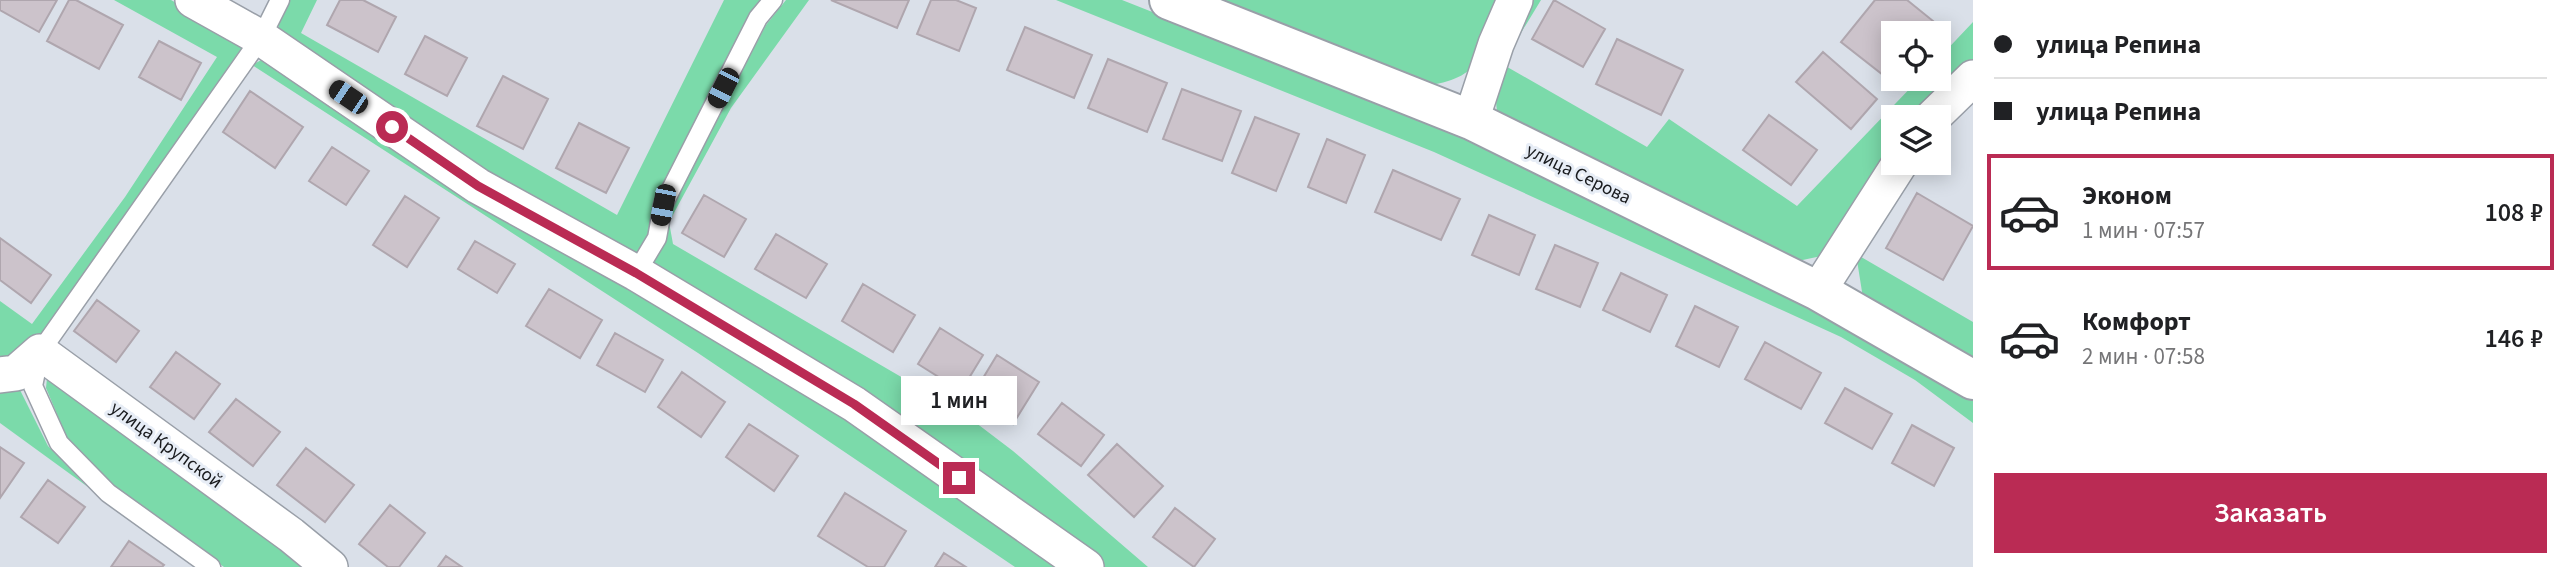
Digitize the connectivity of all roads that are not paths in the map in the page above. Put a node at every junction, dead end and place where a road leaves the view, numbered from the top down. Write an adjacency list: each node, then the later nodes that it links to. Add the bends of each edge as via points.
1 (193, 0): 6 (street)
2 (280, 0): 6 (lane)
3 (773, 0): 11 (lane, via 758,18 663,205 657,238)
4 (1169, 0): 9 (main road, улица Серова)
5 (1515, 0): 9 (street)
6 (261, 38): 11 (street, via 478,186); 13 (lane)
7 (1973, 78): 8 (street)
8 (1945, 105)
9 (1471, 120): 12 (main road, улица Серова)
10 (1892, 175): 12 (street)
11 (636, 273): 18 (street, via 854,404)
12 (1818, 291): 15 (main road, улица Серова)
13 (40, 352): 14 (street, via 16,373); 16 (lane, via 33,386 59,443 108,493); 17 (street, улица Крупской)
14 (0, 375)
15 (1973, 380)
16 (211, 567)
17 (330, 567)
18 (1086, 567)

